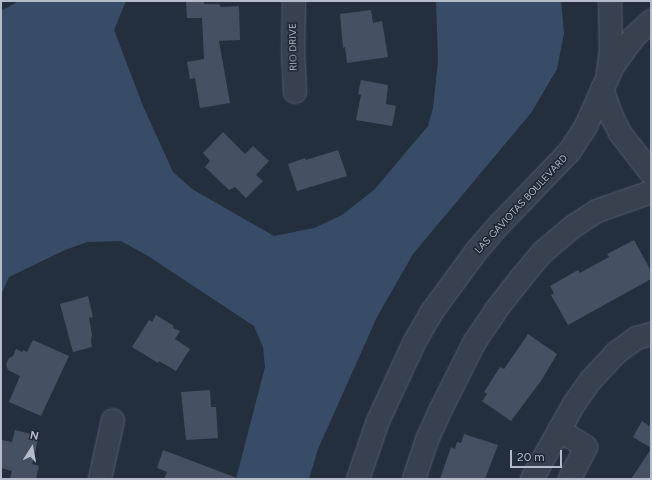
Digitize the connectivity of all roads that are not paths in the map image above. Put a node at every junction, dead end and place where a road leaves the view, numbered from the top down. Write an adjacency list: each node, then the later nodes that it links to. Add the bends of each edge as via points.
1 (294, 1): 5 (street, RIO DRIVE, via 292,51)
2 (610, 1): 4 (street, via 611,51)
3 (651, 22): 4 (street, LAS GAVIOTAS BOULEVARD, via 635,36 613,66)
4 (604, 84): 6 (street, via 612,117 620,132); 12 (street, LAS GAVIOTAS BOULEVARD, via 586,126 570,151 478,248 431,313 414,343 378,421)
5 (295, 92)
6 (651, 173)
7 (651, 192): 13 (street, via 597,211 544,251 525,273 474,343 427,440)
8 (651, 334): 10 (street, via 637,338 616,353 591,380)
9 (113, 420): 11 (street)
10 (559, 430): 14 (street); 15 (street, via 586,446)
11 (100, 479)
12 (358, 479)
13 (414, 479)
14 (532, 479)
15 (570, 479)

